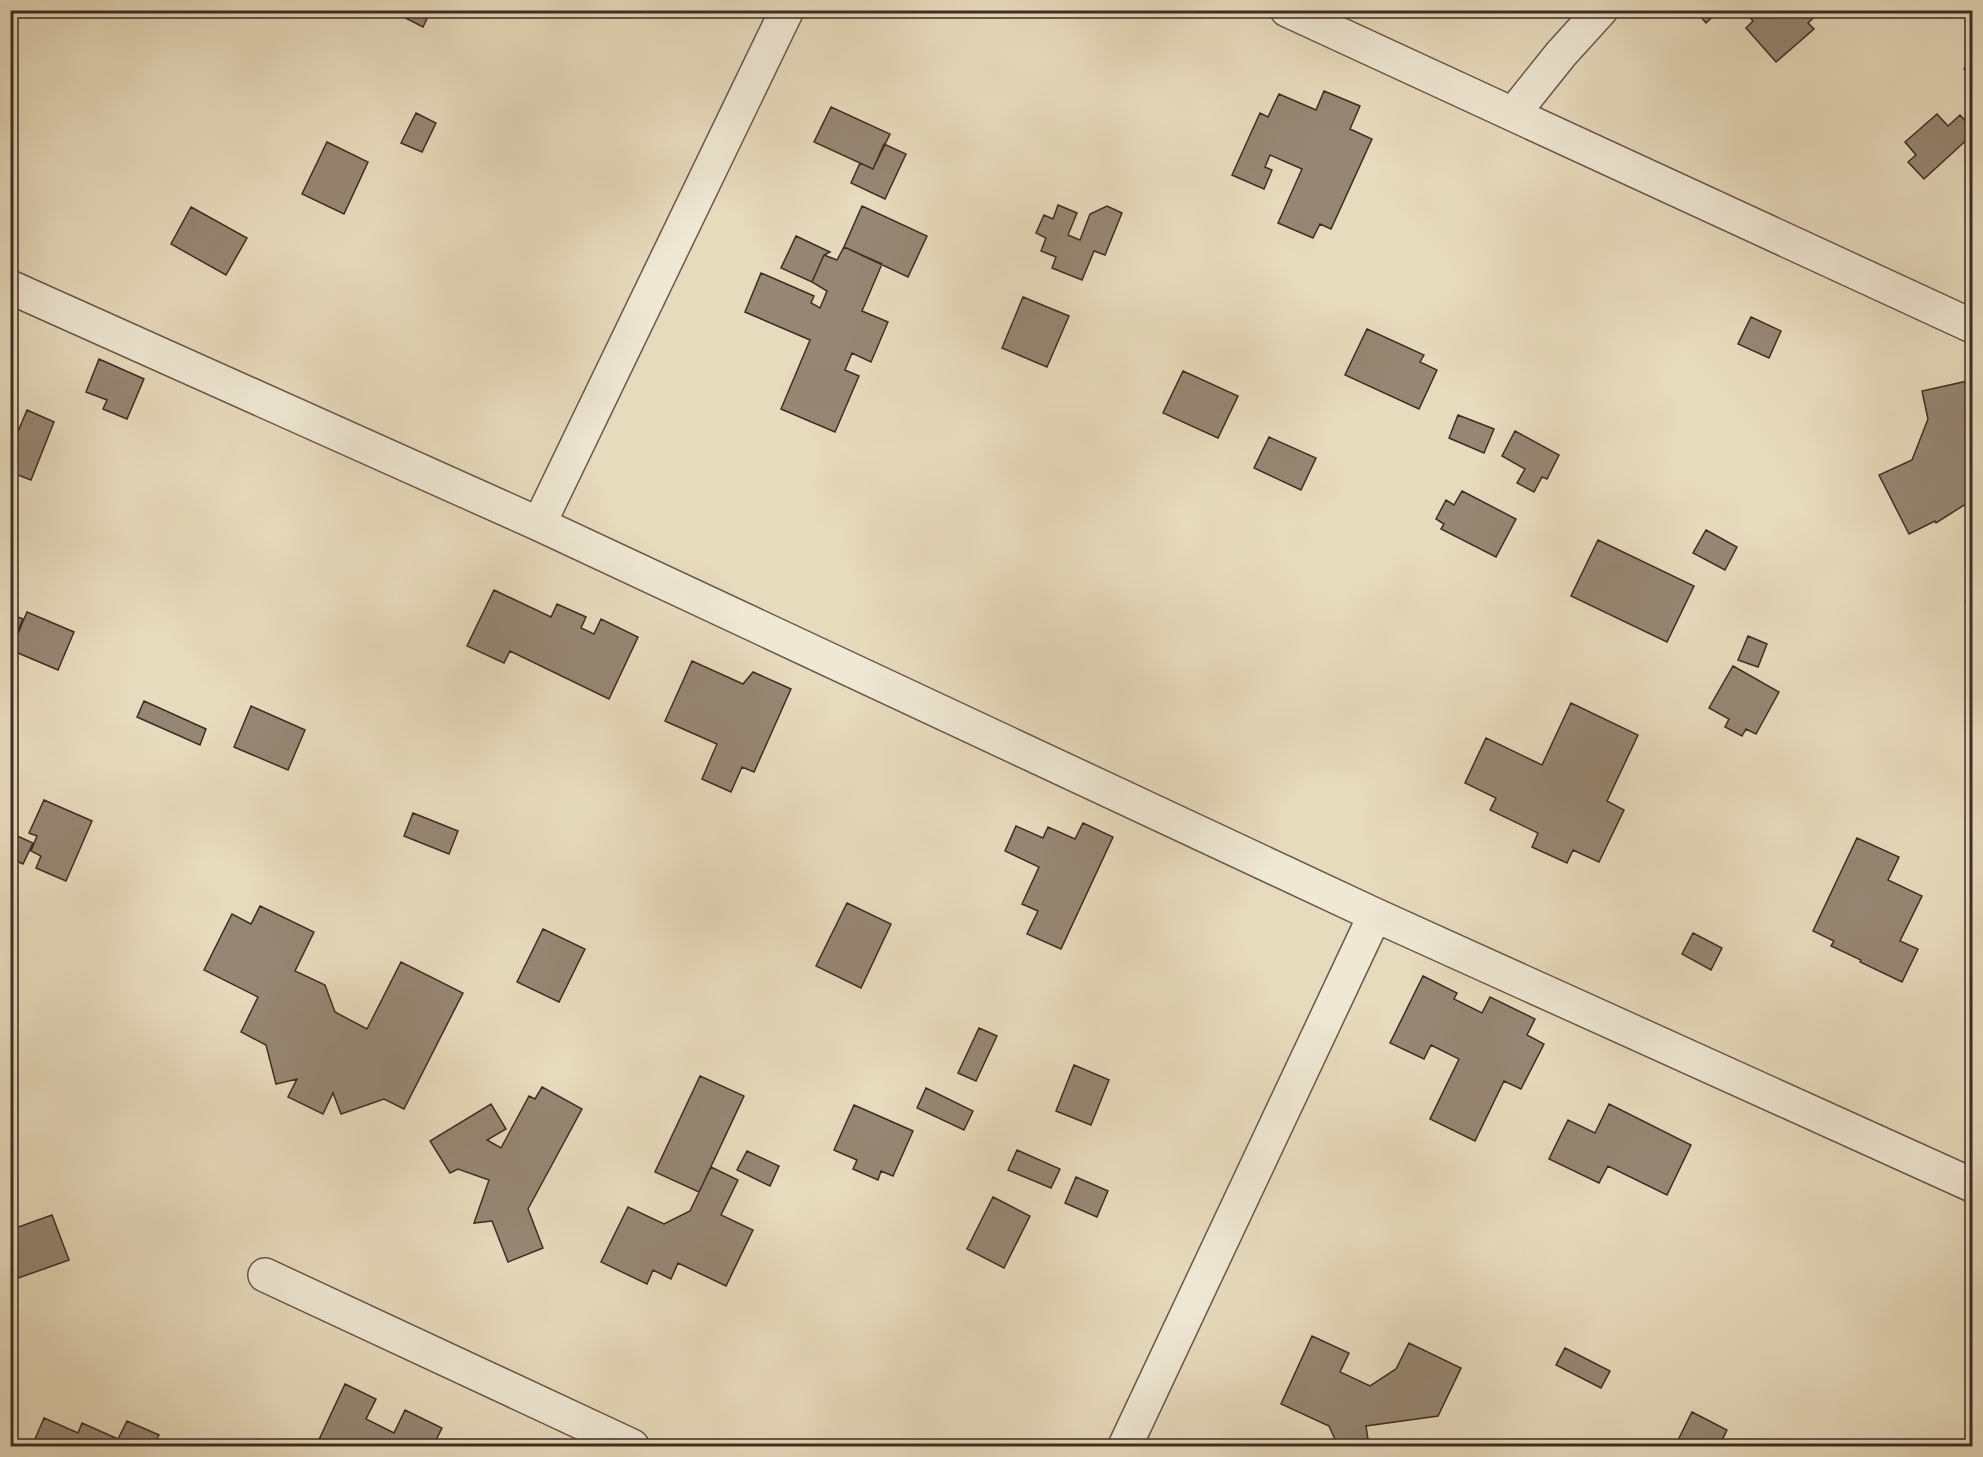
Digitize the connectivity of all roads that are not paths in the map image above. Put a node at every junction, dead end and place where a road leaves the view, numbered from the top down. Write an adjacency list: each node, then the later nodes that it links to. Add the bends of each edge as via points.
1 (787, 10): 7 (street)
2 (1287, 10): 4 (street)
3 (1601, 10): 4 (street)
4 (1513, 114): 6 (street)
5 (10, 287): 7 (street)
6 (1972, 326)
7 (539, 524): 8 (street)
8 (1375, 915): 9 (street); 12 (street)
9 (1972, 1185)
10 (265, 1275): 11 (street)
11 (632, 1446)
12 (1125, 1446)

